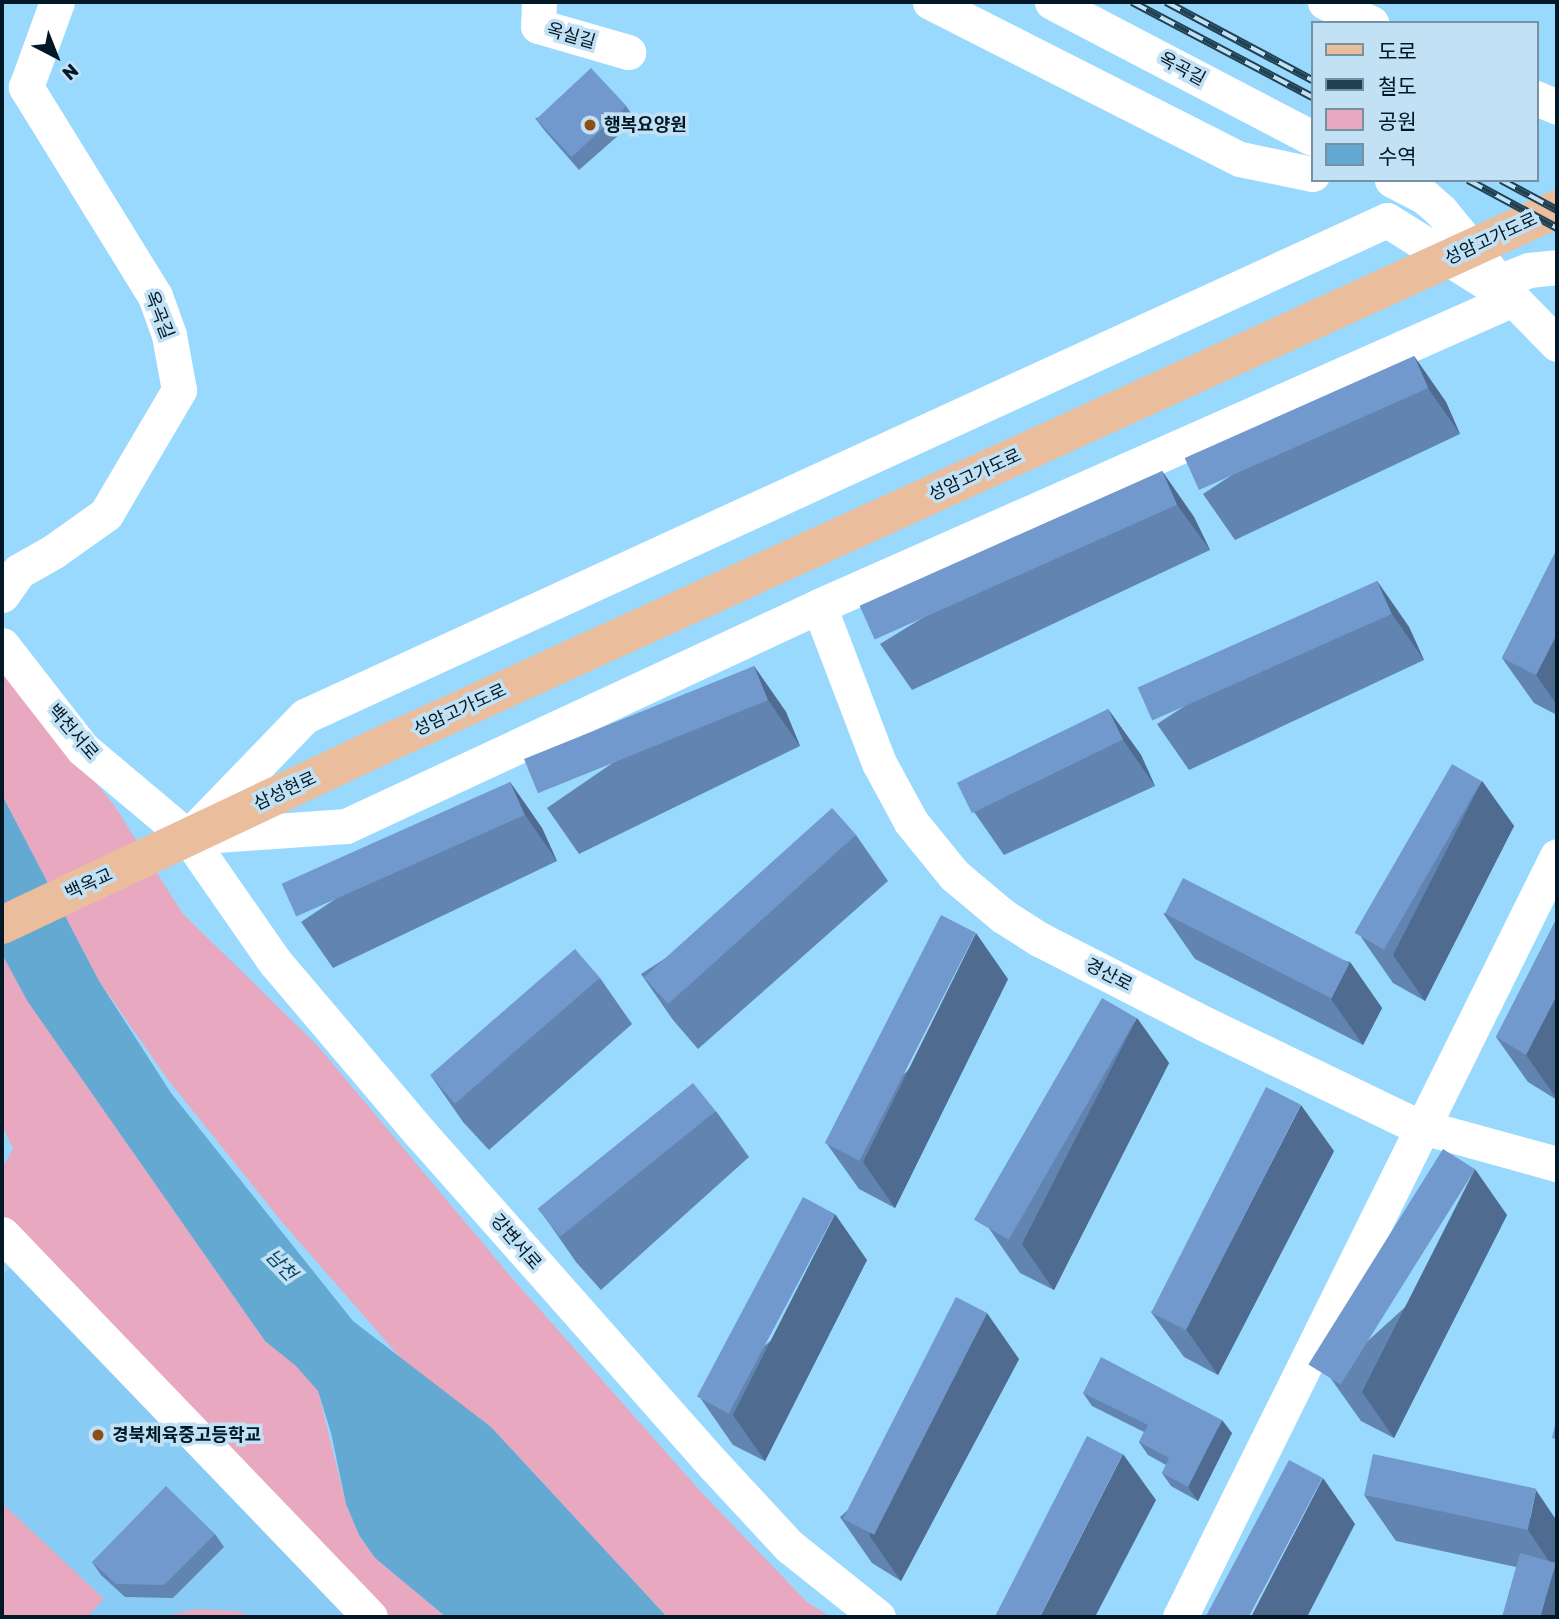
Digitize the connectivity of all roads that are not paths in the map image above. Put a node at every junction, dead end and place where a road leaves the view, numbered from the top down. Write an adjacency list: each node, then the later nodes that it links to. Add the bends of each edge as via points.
1 (57, 2): 11 (street, 옥곡길, via 26,87)
2 (539, 2): 7 (street, 옥실길, via 538,26)
3 (930, 2): 13 (street, via 1240,159)
4 (1052, 2): 12 (street, 옥곡길)
5 (1325, 2): 6 (street)
6 (1367, 21)
7 (628, 52)
8 (2, 98): 11 (street)
9 (1538, 99): 10 (street)
10 (1557, 107)
11 (44, 118): 19 (street, 옥곡길, via 155,296 169,335 179,390 106,514 19,571)
12 (1310, 137)
13 (1310, 174)
14 (1396, 182): 17 (street, via 1441,211)
15 (1557, 209): 22 (main road, 성암고가도로)
16 (1557, 267): 17 (street, via 1536,268)
17 (1506, 290): 18 (street); 20 (street); 23 (street, via 1387,219 305,716)
18 (1557, 344)
19 (2, 595)
20 (819, 606): 23 (street, via 346,826); 26 (street, 경산로, via 879,763 911,822 944,865 977,896 1040,939 1205,1024)
21 (2, 645): 23 (street, 백천서로, via 83,749)
22 (394, 740): 23 (main road, 삼성현로)
23 (182, 839): 25 (main road, 백옥교); 30 (street, 강변서로, via 275,962 588,1325 789,1546)
24 (1557, 856): 26 (street)
25 (2, 925)
26 (1423, 1126): 27 (street, 경산로); 31 (street)
27 (1557, 1164)
28 (2, 1234): 29 (street)
29 (370, 1617)
30 (878, 1617)
31 (1180, 1617)

